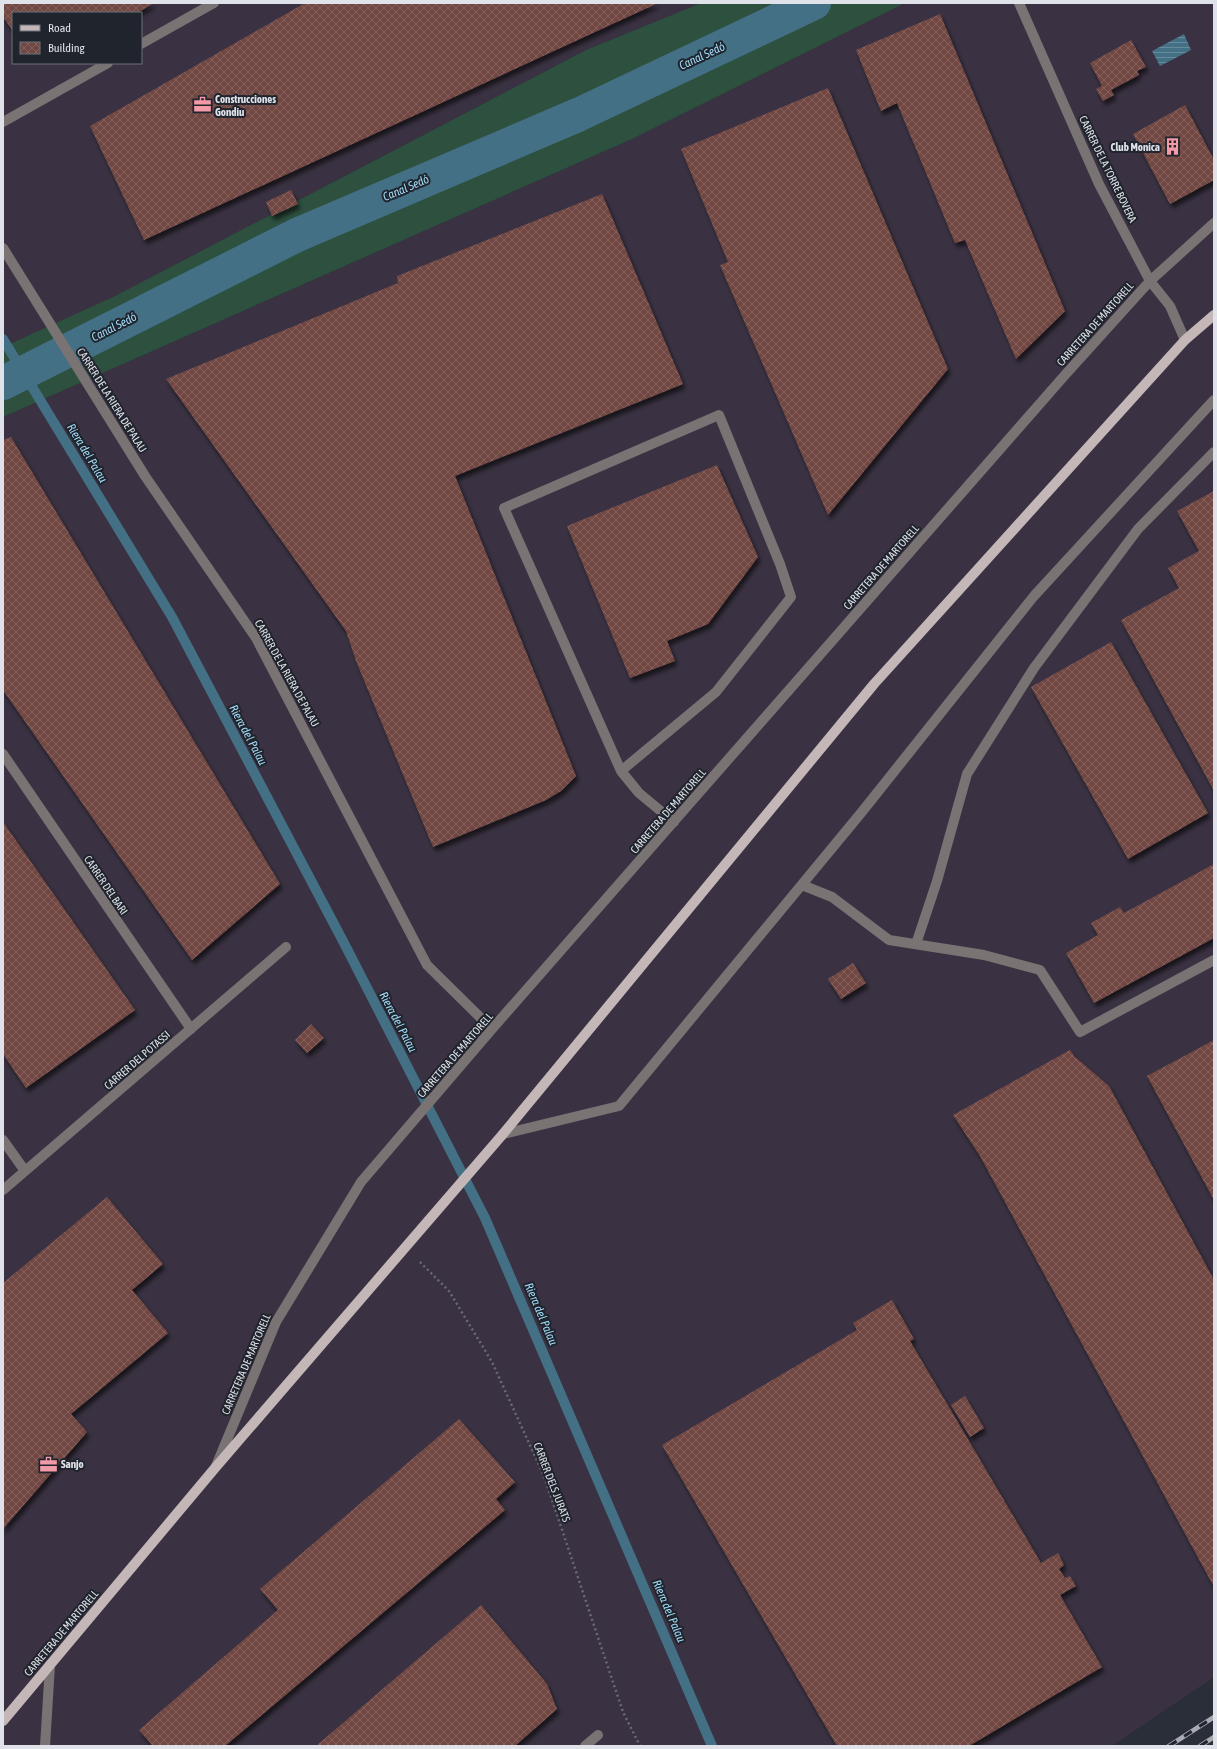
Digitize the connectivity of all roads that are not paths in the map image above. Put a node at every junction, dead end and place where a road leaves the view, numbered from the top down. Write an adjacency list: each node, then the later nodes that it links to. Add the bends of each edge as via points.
1 (214, 3): 3 (street)
2 (1019, 3): 8 (street, CARRER DE LA TORRE BOVERA, via 1099,184)
3 (142, 43)
4 (106, 64): 5 (street)
5 (3, 122)
6 (1214, 223): 8 (street, CARRETERA DE MARTORELL)
7 (3, 248): 21 (street, CARRER DE LA RIERA DE PALAU, via 145,476 256,638 427,965)
8 (1150, 281): 10 (street, CARRER DE LA TORRE BOVERA, via 1170,306); 15 (street, CARRETERA DE MARTORELL)
9 (1214, 315): 10 (main road, CARRETERA DE MARTORELL)
10 (1185, 340): 22 (main road, CARRETERA DE MARTORELL, via 874,684)
11 (1214, 400): 16 (street, via 1034,596)
12 (1214, 452): 17 (street, via 1138,529 1034,668 967,774 937,881)
13 (3, 754): 20 (street, CARRER DEL BARI)
14 (621, 770): 14 (street, via 504,508 719,415 791,597 716,692); 15 (street, via 639,793)
15 (674, 822): 21 (street, CARRETERA DE MARTORELL)
16 (802, 885): 17 (street, via 832,897 889,940); 22 (street, via 619,1106)
17 (916, 944): 19 (street, via 984,955 1040,970 1080,1032)
18 (286, 947): 20 (street, CARRER DEL POTASSI)
19 (1214, 960)
20 (191, 1029): 24 (street, CARRER DEL POTASSI)
21 (492, 1029): 26 (street, CARRETERA DE MARTORELL, via 361,1182 276,1322)
22 (502, 1134): 26 (main road, CARRETERA DE MARTORELL)
23 (3, 1140): 24 (street)
24 (25, 1171): 25 (street, CARRER DEL POTASSI)
25 (3, 1190)
26 (215, 1468): 27 (main road, CARRETERA DE MARTORELL)
27 (50, 1665): 28 (main road, CARRETERA DE MARTORELL); 30 (street)
28 (3, 1721)
29 (598, 1735): 31 (street)
30 (45, 1746)
31 (585, 1746)

